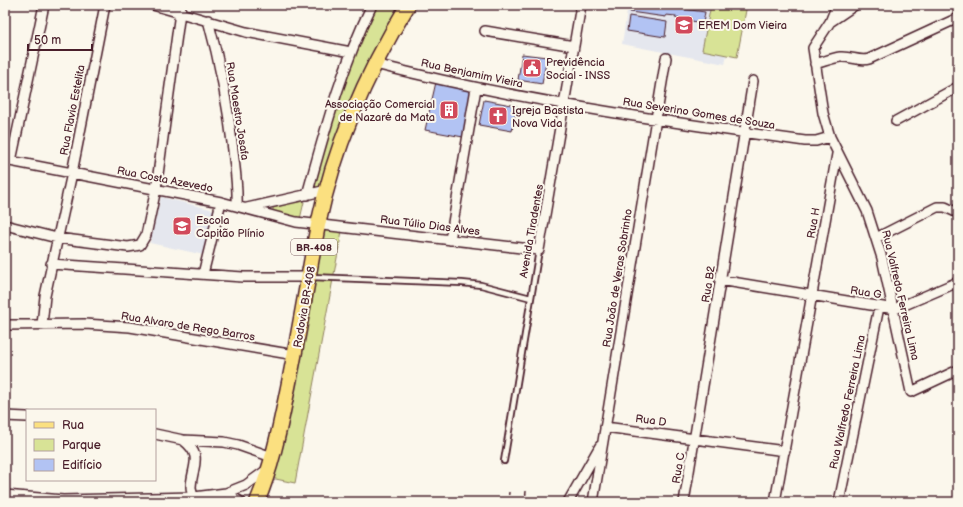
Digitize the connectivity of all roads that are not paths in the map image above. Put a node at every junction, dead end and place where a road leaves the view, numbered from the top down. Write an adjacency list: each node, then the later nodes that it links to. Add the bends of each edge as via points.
1 (44, 5): 28 (street)
2 (105, 5): 29 (street, Rua Flavio Estelita)
3 (153, 5): 9 (street)
4 (372, 5): 15 (street)
5 (408, 5): 17 (main road, Rodovia BR-408 / BR-408)
6 (581, 5): 14 (street, Avenida Tiradentes)
7 (837, 5): 12 (street, Rua Valfredo Ferreira Lima)
8 (855, 5): 12 (street)
9 (180, 8): 11 (street); 30 (street)
10 (958, 18): 18 (street, via 870,59 861,61 852,57 840,57)
11 (208, 20): 15 (street, via 246,32); 34 (street, Rua Maestro Josafa, via 226,96 237,184)
12 (830, 22): 18 (street, Rua Valfredo Ferreira Lima, via 813,48)
13 (485, 31): 14 (street)
14 (574, 46): 22 (street, Avenida Tiradentes)
15 (351, 52): 32 (street, via 335,97)
16 (666, 58): 23 (street, Rua João de Veras Sobrinho)
17 (375, 64): 21 (street, Rua Benjamim Vieira); 31 (main road, Rodovia BR-408 / BR-408, via 354,112)
18 (815, 64): 26 (street, Rua Valfredo Ferreira Lima, via 823,113)
19 (753, 81): 25 (street, Rua B2)
20 (958, 87): 24 (street)
21 (476, 88): 22 (street, Rua Benjamim Vieira); 41 (street)
22 (564, 104): 23 (street, Rua Severino Gomes de Souza); 42 (street, Avenida Tiradentes)
23 (655, 119): 25 (street, Rua Severino Gomes de Souza); 58 (street, Rua João de Veras Sobrinho)
24 (896, 121)
25 (744, 133): 26 (street, Rua Severino Gomes de Souza, via 816,142); 46 (street, Rua B2)
26 (830, 137): 27 (street, Rua Valfredo Ferreira Lima)
27 (838, 154): 40 (street, Rua Valfredo Ferreira Lima, via 867,211); 48 (street, Rua H)
28 (8, 160): 29 (street, Rua Costa Azevedo)
29 (72, 173): 30 (street, Rua Costa Azevedo); 39 (street, Rua Flavio Estelita)
30 (156, 189): 33 (street, Rua Costa Azevedo); 39 (street, via 146,234 140,246 128,247)
31 (327, 190): 32 (street); 37 (main road, Rodovia BR-408 / BR-408)
32 (307, 195): 35 (street)
33 (221, 202): 34 (street, Rua Costa Azevedo); 44 (street)
34 (237, 206): 35 (street, Rua Costa Azevedo)
35 (246, 209): 37 (street, Rua Costa Azevedo, via 296,222)
36 (958, 213): 40 (street, via 945,207 937,208)
37 (319, 224): 41 (street, Rua Túlio Dias Alves); 45 (main road, Rodovia BR-408 / BR-408)
38 (5, 225): 39 (street)
39 (57, 238): 43 (street, Rua Flavio Estelita)
40 (876, 238): 51 (street, Rua Valfredo Ferreira Lima)
41 (450, 240): 42 (street, Rua Túlio Dias Alves)
42 (539, 250): 49 (lane, Avenida Tiradentes)
43 (52, 264): 44 (street); 53 (street, Rua Flavio Estelita)
44 (203, 274): 45 (street)
45 (309, 277): 49 (lane, via 462,283); 54 (main road, Rodovia BR-408 / BR-408)
46 (720, 280): 48 (street, Rua G); 60 (street, Rua B2)
47 (958, 282): 51 (street, Rua G)
48 (812, 296): 50 (street, Rua G); 63 (street)
49 (532, 298): 64 (lane, Avenida Tiradentes)
50 (879, 307): 51 (street, Rua G); 77 (street, Rua Walfredo Ferreira Lima)
51 (895, 309): 55 (street, Rua Valfredo Ferreira Lima, via 911,392)
52 (5, 325): 53 (street, Rua Alvaro de Rego Barros)
53 (42, 325): 54 (street, Rua Alvaro de Rego Barros, via 130,327)
54 (295, 355): 65 (main road, Rodovia BR-408 / BR-408)
55 (958, 370)
56 (5, 416): 57 (street)
57 (26, 417)
58 (605, 427): 60 (street, Rua D); 62 (street, Rua João de Veras Sobrinho)
59 (156, 434): 61 (street)
60 (695, 438): 63 (street, Rua D); 75 (street, Rua C)
61 (183, 440): 65 (street, via 238,445); 68 (street, via 193,449 195,455 191,486)
62 (603, 440): 73 (street); 74 (street, Rua João de Veras Sobrinho)
63 (784, 451): 76 (street)
64 (504, 461)
65 (270, 463): 66 (street, via 246,484); 72 (main road, Rodovia BR-408 / BR-408)
66 (226, 493): 68 (street); 71 (street)
67 (5, 495): 69 (street)
68 (194, 500): 70 (street)
69 (57, 501): 70 (street)
70 (120, 501)
71 (241, 502)
72 (257, 502)
73 (568, 502)
74 (592, 502)
75 (684, 502)
76 (775, 502)
77 (839, 502)

